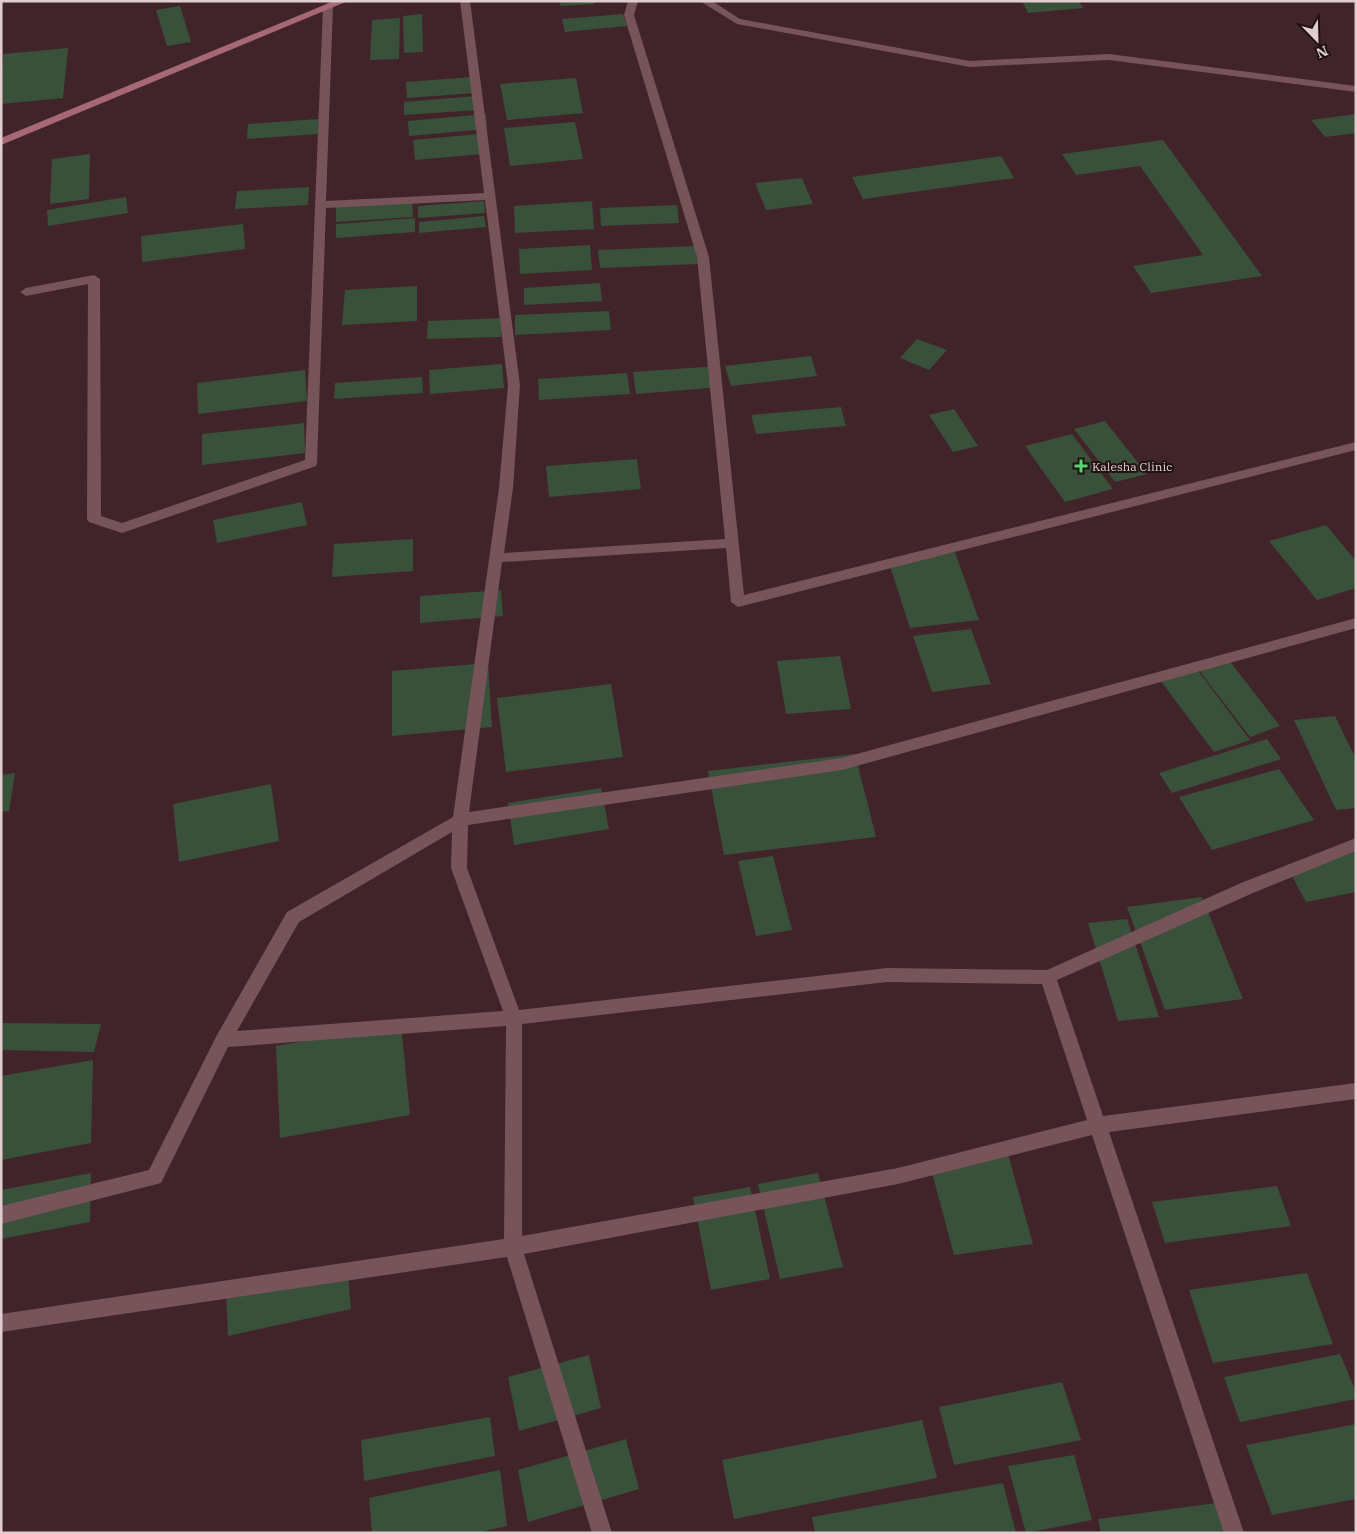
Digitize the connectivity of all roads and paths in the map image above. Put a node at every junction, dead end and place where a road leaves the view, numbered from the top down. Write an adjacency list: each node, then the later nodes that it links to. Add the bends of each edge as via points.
1 (343, 1): 5 (main road)
2 (465, 1): 8 (street)
3 (633, 1): 12 (street, via 629,15 703,258)
4 (705, 1): 6 (street, via 737,21 970,64 1109,57)
5 (328, 6): 7 (main road); 9 (street)
6 (1356, 89)
7 (1, 142)
8 (490, 196): 9 (street); 13 (street, via 514,386 506,488)
9 (320, 205): 10 (street, via 311,463 122,528 94,519 94,279)
10 (26, 292)
11 (1356, 446): 12 (street, via 738,602)
12 (732, 543): 13 (street)
13 (496, 558): 15 (street)
14 (1356, 623): 15 (street, via 842,764)
15 (460, 820): 18 (street, via 460,868); 19 (street, via 293,917)
16 (1356, 844): 17 (street, via 1247,888)
17 (1048, 977): 18 (street, via 887,975); 21 (street)
18 (514, 1018): 19 (street); 23 (street)
19 (223, 1040): 22 (street, via 155,1177)
20 (1356, 1091): 21 (street)
21 (1098, 1125): 23 (street, via 898,1176); 26 (street)
22 (1, 1215)
23 (513, 1247): 24 (street); 25 (street)
24 (1, 1323)
25 (602, 1533)
26 (1234, 1533)

